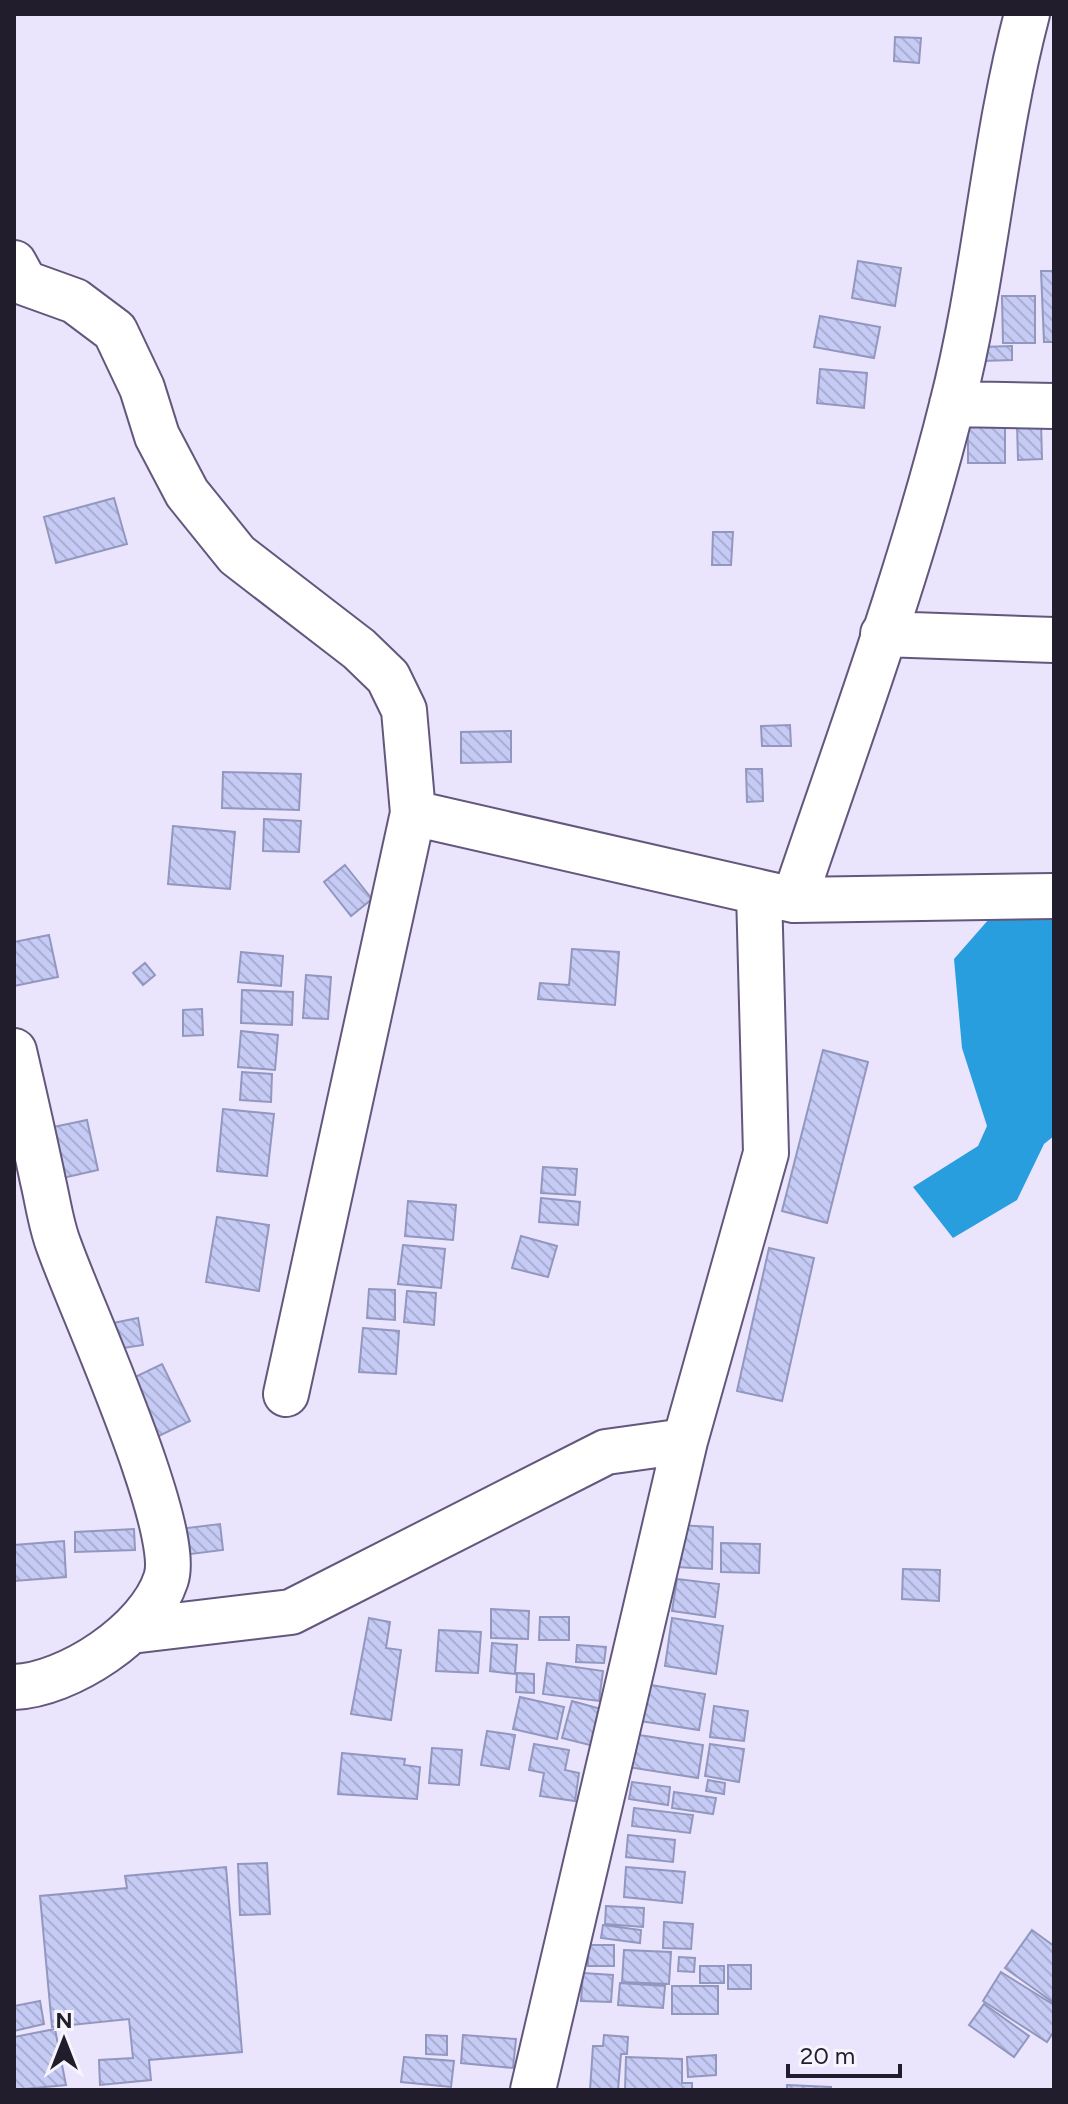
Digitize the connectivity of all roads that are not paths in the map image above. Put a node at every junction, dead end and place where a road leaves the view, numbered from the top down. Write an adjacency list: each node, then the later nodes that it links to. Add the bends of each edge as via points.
1 (1027, 14): 3 (street, via 1010,79)
2 (14, 263): 7 (street, via 25,283 75,301 115,331 157,436 187,493 237,555 388,677 404,710)
3 (952, 404): 4 (street); 5 (street)
4 (1054, 406)
5 (883, 634): 6 (street); 8 (street)
6 (1054, 640)
7 (413, 813): 8 (street); 11 (street)
8 (777, 896): 9 (street); 12 (street, via 766,1153)
9 (1054, 896)
10 (14, 1051): 13 (street, via 58,1244 128,1417 164,1535 167,1578)
11 (286, 1394)
12 (685, 1441): 13 (street, via 606,1452 291,1612); 15 (street)
13 (131, 1631): 14 (street, via 70,1672)
14 (14, 1687)
15 (533, 2090)

